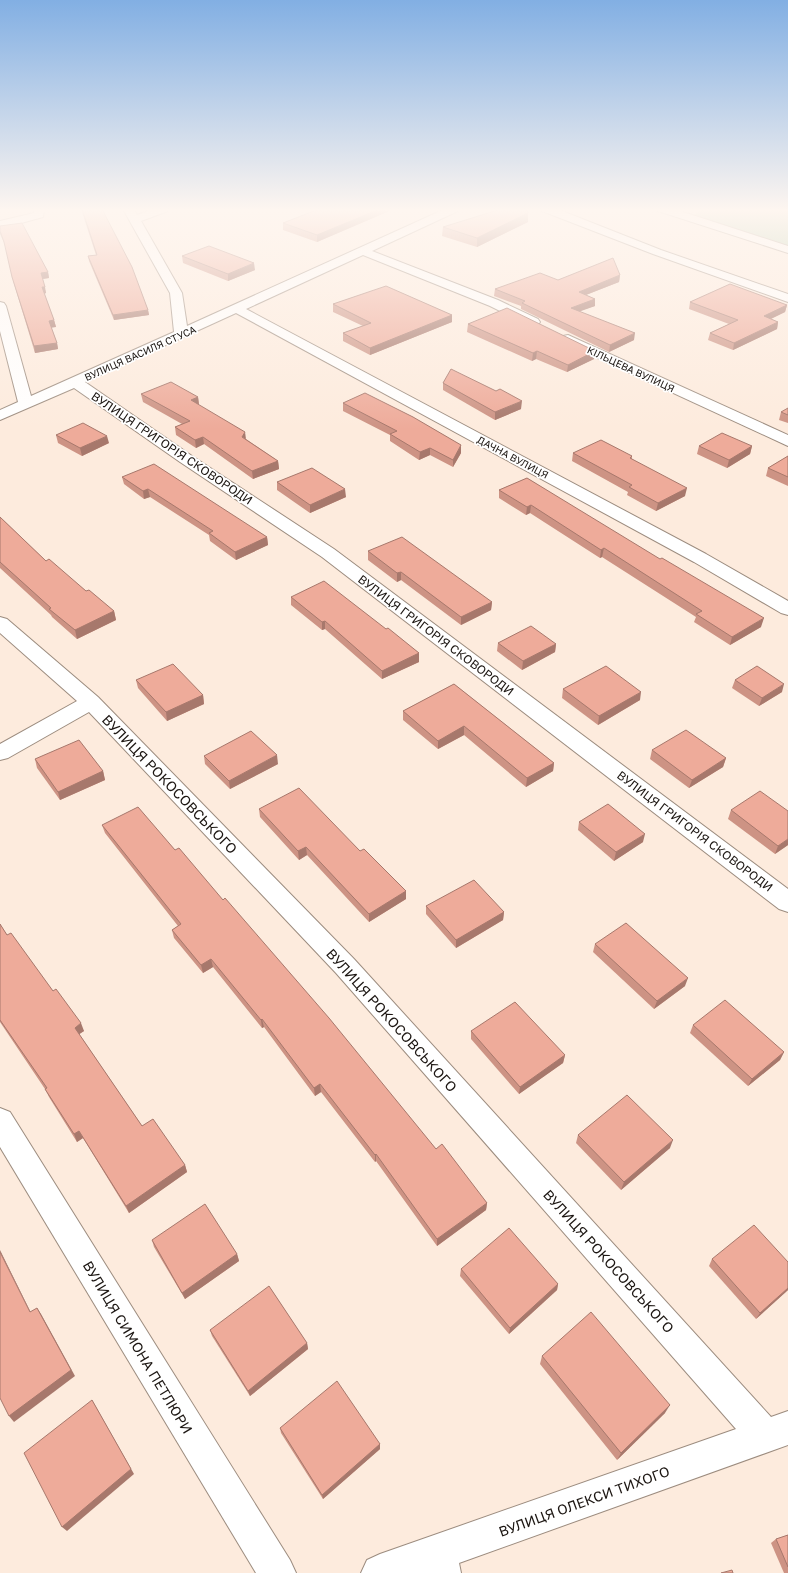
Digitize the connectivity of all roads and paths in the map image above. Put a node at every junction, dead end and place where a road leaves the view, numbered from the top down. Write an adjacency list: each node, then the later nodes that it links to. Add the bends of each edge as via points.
1 (170, 282): 8 (street, via 176,293)
2 (295, 282): 7 (street, ВУЛИЦЯ ВАСИЛЯ СТУСА)
3 (442, 282): 13 (street, КІЛЬЦЕВА ВУЛИЦЯ, via 494,303)
4 (744, 282): 5 (street)
5 (788, 298)
6 (0, 306): 9 (street)
7 (237, 309): 8 (street, ВУЛИЦЯ ВАСИЛЯ СТУСА); 14 (street, ДАЧНА ВУЛИЦЯ, via 700,558)
8 (181, 333): 10 (street, ВУЛИЦЯ ВАСИЛЯ СТУСА)
9 (5, 344): 11 (street)
10 (76, 382): 11 (street, ВУЛИЦЯ ВАСИЛЯ СТУСА); 18 (street, ВУЛИЦЯ ГРИГОРІЯ СКОВОРОДИ, via 328,553)
11 (26, 404): 12 (street, ВУЛИЦЯ ВАСИЛЯ СТУСА)
12 (0, 416)
13 (788, 441)
14 (788, 609)
15 (0, 623): 16 (street, ВУЛИЦЯ РОКОСОВСЬКОГО)
16 (91, 702): 17 (street); 20 (street, ВУЛИЦЯ РОКОСОВСЬКОГО, via 344,966)
17 (0, 753)
18 (788, 902)
19 (0, 1121): 22 (street, ВУЛИЦЯ СИМОНА ПЕТЛЮРИ)
20 (777, 1432): 21 (street, ВУЛИЦЯ ОЛЕКСИ ТИХОГО)
21 (440, 1563): 23 (street, ВУЛИЦЯ ОЛЕКСИ ТИХОГО)
22 (277, 1573)
23 (380, 1573)

